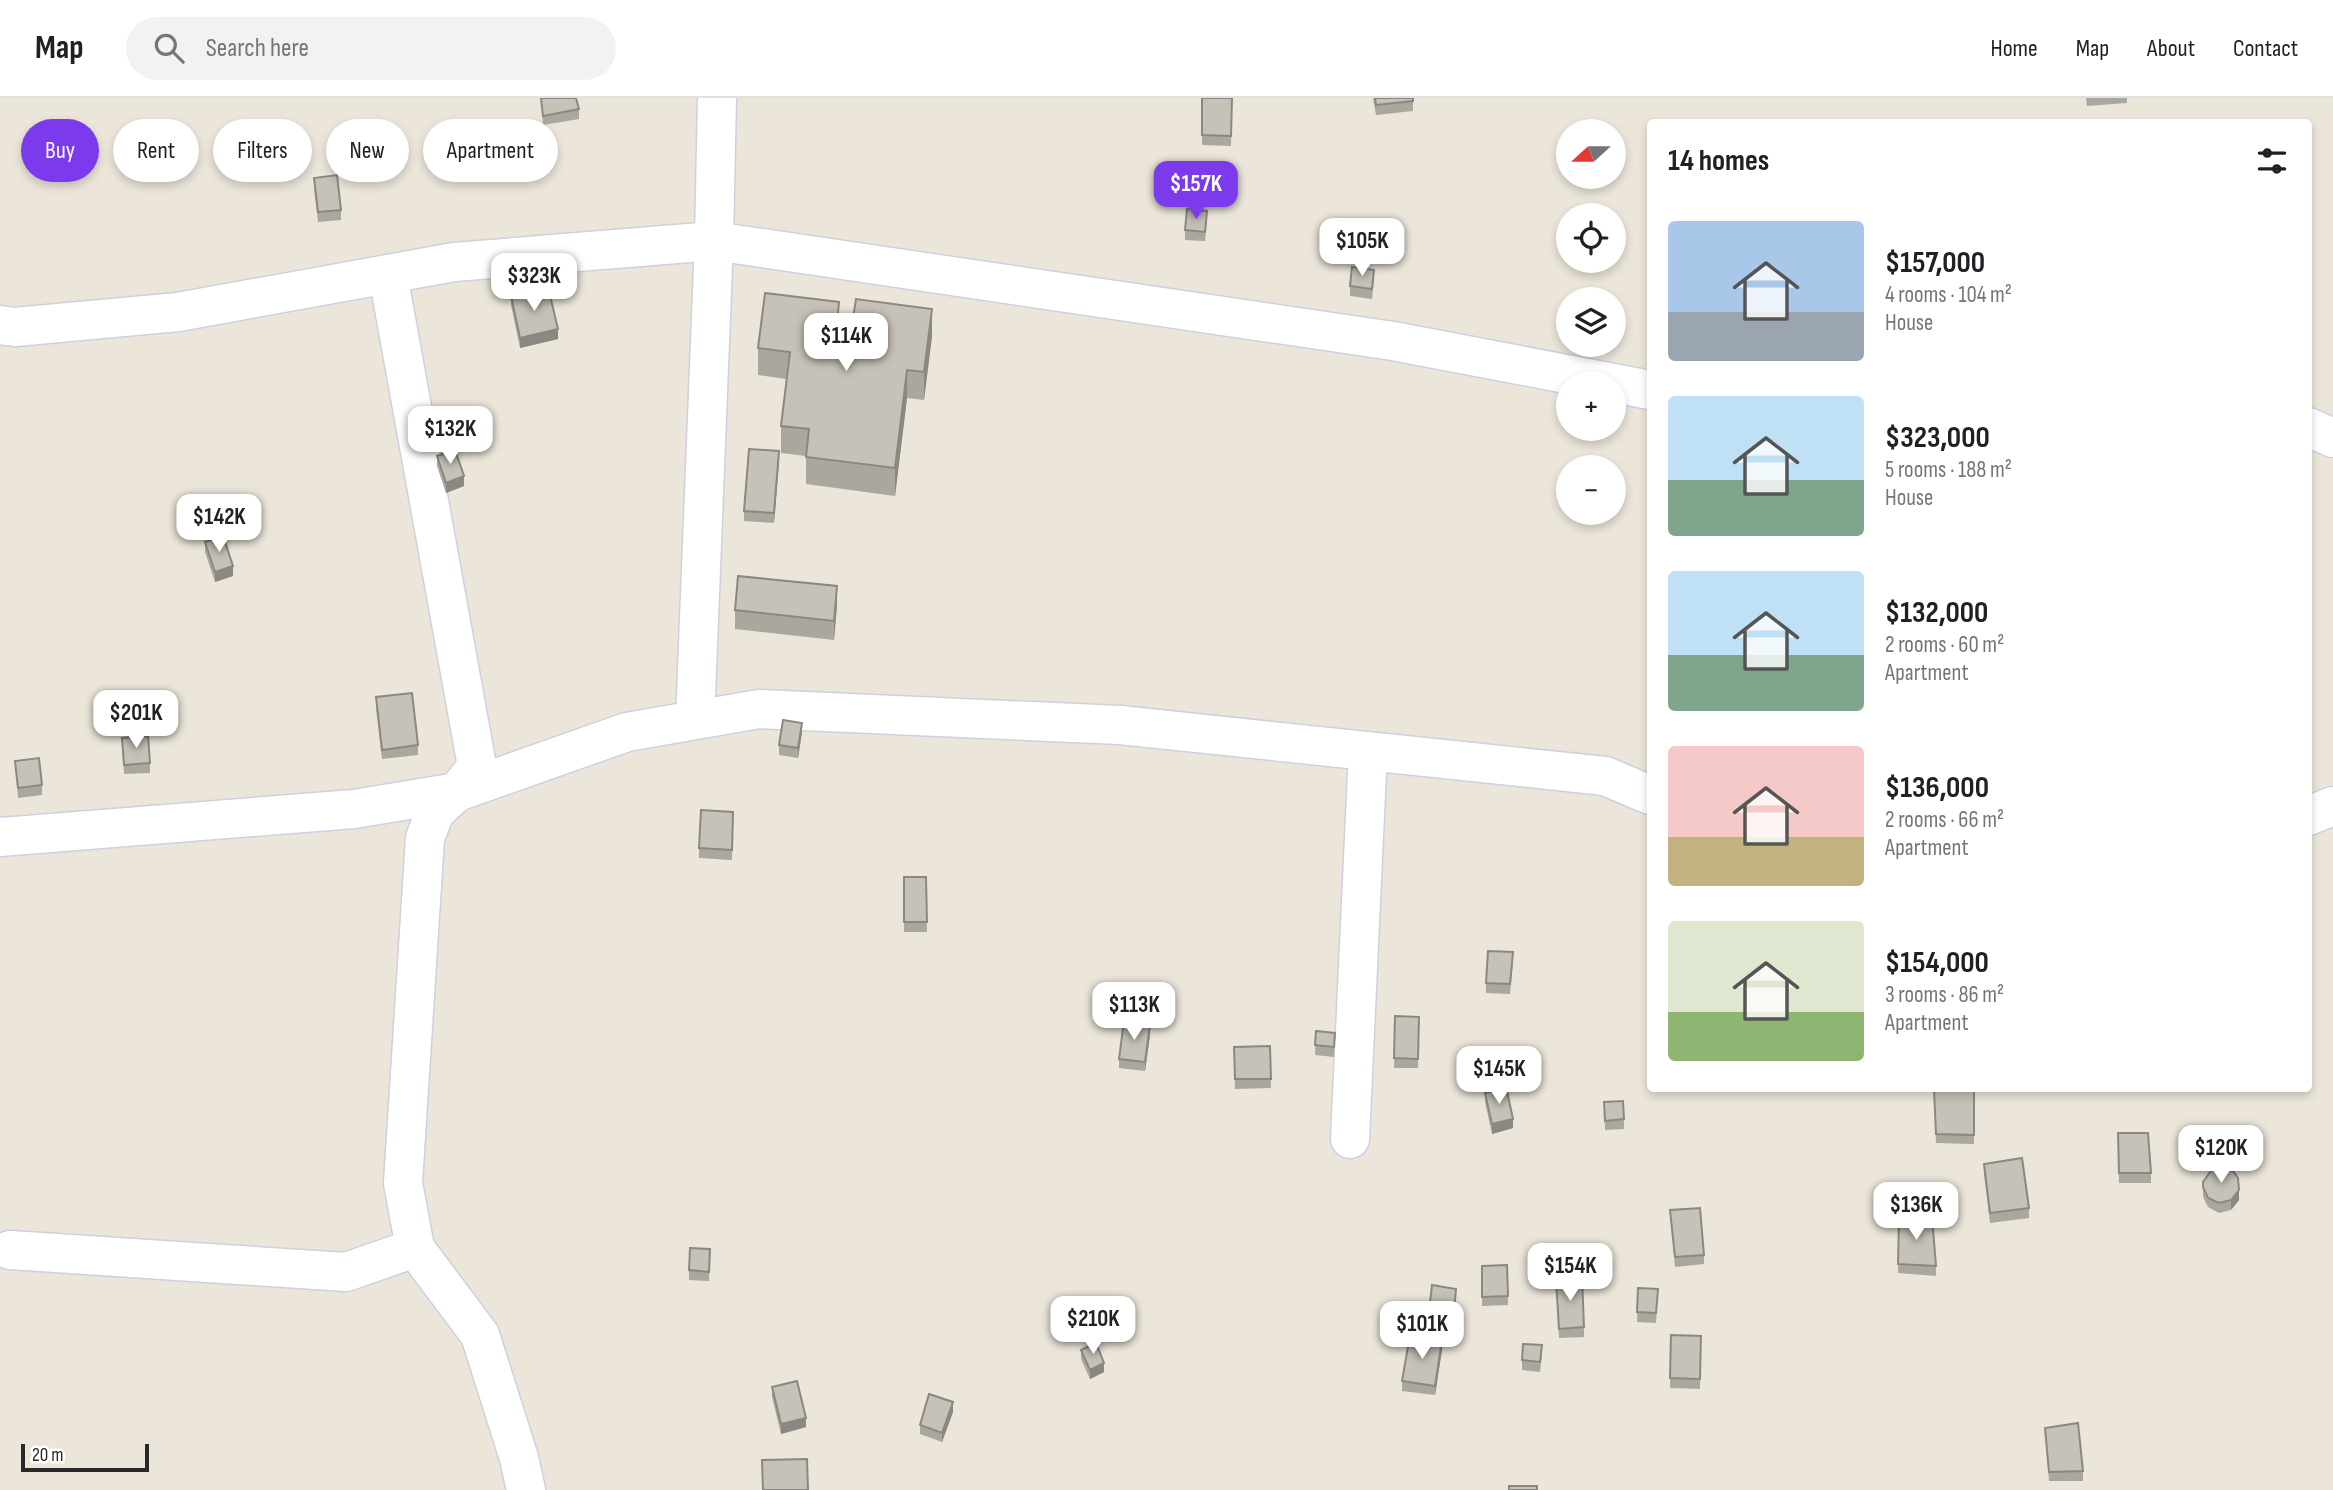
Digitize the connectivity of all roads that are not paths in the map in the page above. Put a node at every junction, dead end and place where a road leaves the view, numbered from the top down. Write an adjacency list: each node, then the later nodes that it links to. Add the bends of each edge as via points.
1 (717, 98): 2 (street)
2 (714, 241): 3 (street, via 454,262); 5 (street, via 1393,341); 8 (street)
3 (387, 275): 4 (street, via 178,312); 10 (street, via 477,766)
4 (0, 325)
5 (1647, 389)
6 (2312, 429): 7 (street)
7 (2333, 438)
8 (695, 720): 9 (street, via 759,709 1120,725); 10 (street, via 627,732)
9 (1368, 751): 11 (street, via 1605,776); 15 (street)
10 (457, 792): 14 (street, via 354,809); 16 (street, via 435,813 425,838 403,1183)
11 (1647, 794)
12 (2333, 806): 13 (street)
13 (2312, 814)
14 (0, 837)
15 (1350, 1139)
16 (415, 1248): 17 (street, via 346,1272); 18 (street, via 480,1335)
17 (10, 1250)
18 (526, 1490)

